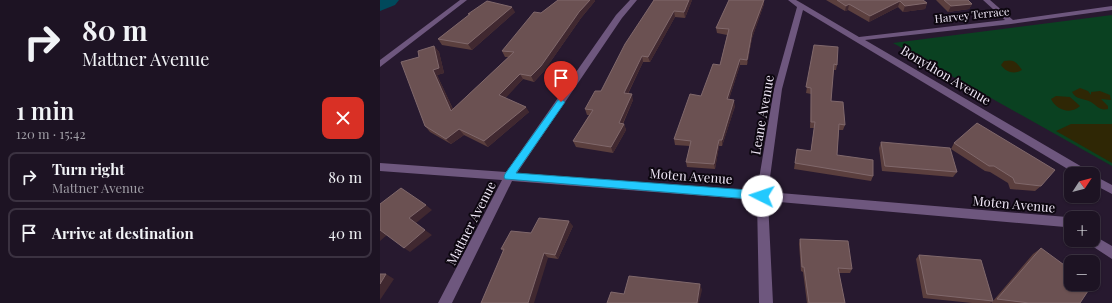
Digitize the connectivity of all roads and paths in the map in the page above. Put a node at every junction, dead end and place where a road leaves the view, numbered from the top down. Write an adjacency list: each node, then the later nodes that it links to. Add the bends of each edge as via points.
1 (464, 0): 9 (street)
2 (634, 0): 12 (street, Mattner Avenue, via 619,17)
3 (791, 0): 5 (street, Bonython Avenue)
4 (986, 0): 7 (street)
5 (800, 5): 8 (street, Bonython Avenue); 15 (street, Leane Avenue, via 778,89)
6 (1112, 8): 7 (street, Harvey Terrace)
7 (1011, 22): 8 (street, Harvey Terrace)
8 (858, 39): 11 (street, Bonython Avenue)
9 (380, 64)
10 (380, 167): 12 (street, Moten Avenue)
11 (1073, 167)
12 (509, 177): 15 (street, Moten Avenue); 19 (street, Mattner Avenue)
13 (1100, 183): 14 (street)
14 (1112, 190)
15 (762, 196): 16 (street, Moten Avenue); 20 (street, Leane Avenue)
16 (1064, 222)
17 (1100, 245): 18 (street)
18 (1112, 253)
19 (445, 303)
20 (766, 303)

